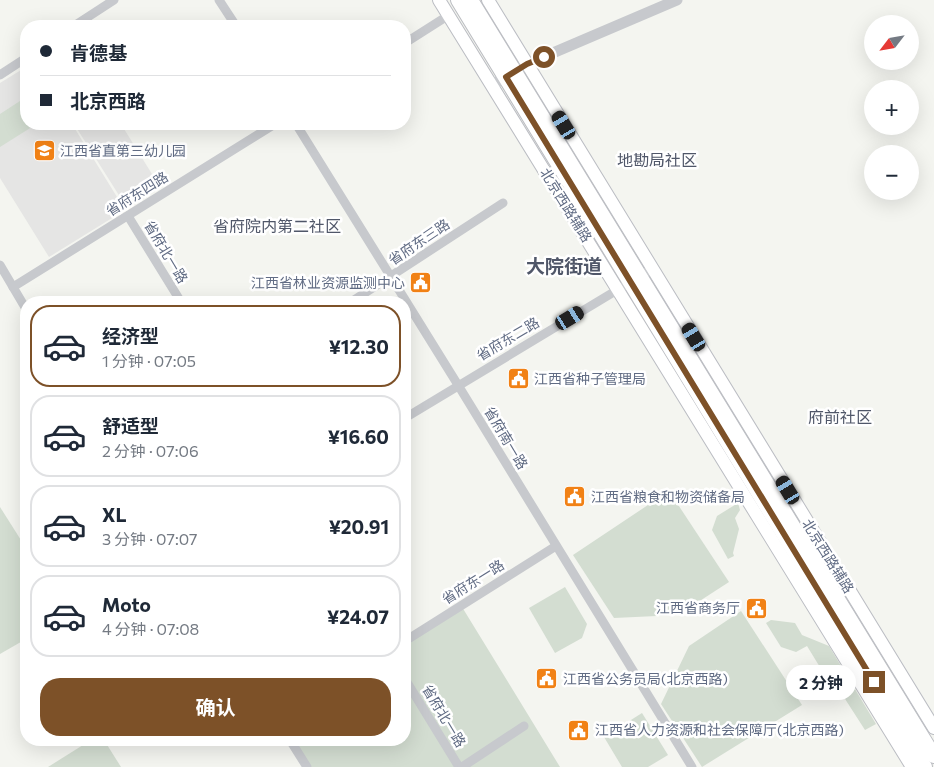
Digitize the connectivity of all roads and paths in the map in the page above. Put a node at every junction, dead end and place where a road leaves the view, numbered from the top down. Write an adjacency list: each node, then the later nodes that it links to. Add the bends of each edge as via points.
1 (114, 0): 9 (street)
2 (219, 0): 10 (street)
3 (439, 0): 8 (main road, 北京西路辅路)
4 (458, 0): 13 (main road)
5 (471, 0): 13 (main road)
6 (488, 0): 13 (main road, 北京西路辅路)
7 (677, 0): 13 (street)
8 (449, 15): 11 (street); 15 (main road, 北京西路辅路)
9 (83, 20)
10 (232, 20)
11 (411, 39)
12 (20, 62): 14 (street)
13 (516, 71): 15 (street); 21 (main road, 北京西路辅路); 23 (main road)
14 (0, 75)
15 (492, 85): 23 (main road, 北京西路辅路)
16 (265, 130): 19 (street, 省府东四路)
17 (300, 130): 22 (street, 省府南一路)
18 (503, 203): 22 (street, 省府东三路)
19 (128, 216): 24 (street, 省府东四路); 25 (street, 省府北一路)
20 (0, 266): 24 (street)
21 (652, 269): 23 (street, 省府东二路); 36 (main road, 北京西路辅路)
22 (391, 278): 26 (street, 省府东三路); 27 (street, 省府南一路)
23 (629, 282): 30 (street, 省府东二路); 38 (main road); 42 (main road, 北京西路辅路); 43 (main road)
24 (13, 287): 28 (street)
25 (177, 296)
26 (360, 296)
27 (402, 296)
28 (20, 299)
29 (411, 310): 30 (street, 省府南一路)
30 (458, 385): 31 (street, 省府东二路); 32 (street, 省府南一路)
31 (411, 414)
32 (556, 546): 33 (street, 省府东一路); 41 (street, 省府南一路)
33 (411, 637)
34 (411, 689): 40 (street, 省府北一路)
35 (524, 726): 40 (street)
36 (934, 728)
37 (294, 746): 39 (street)
38 (934, 756)
39 (307, 767)
40 (460, 767)
41 (692, 767)
42 (912, 767)
43 (925, 767)

